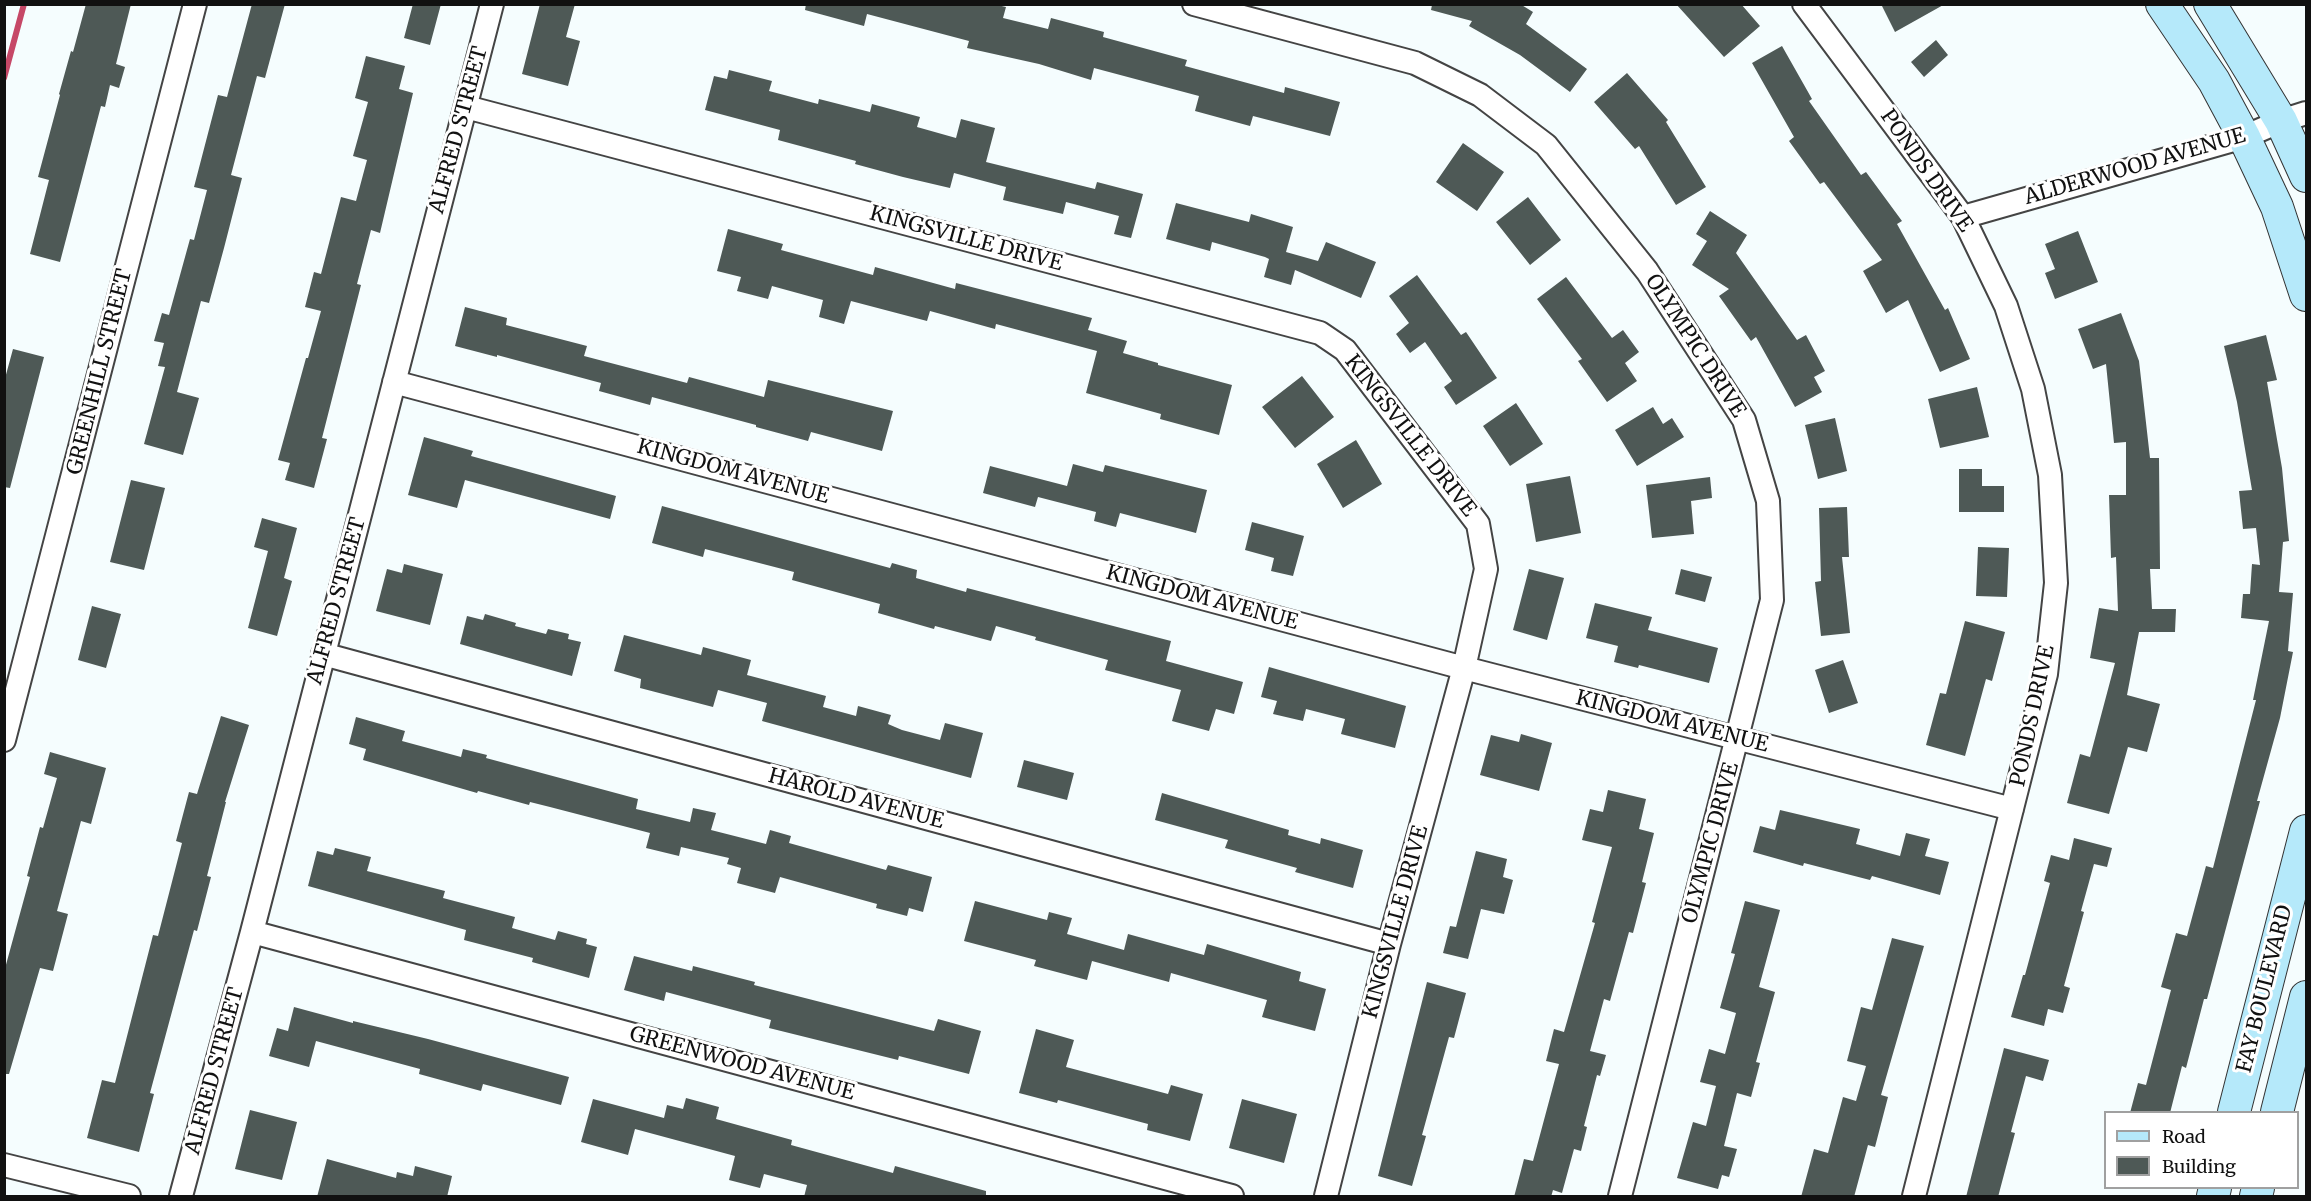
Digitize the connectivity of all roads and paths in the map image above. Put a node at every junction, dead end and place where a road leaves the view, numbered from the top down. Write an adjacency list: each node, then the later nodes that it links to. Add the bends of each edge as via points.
1 (195, 4): 17 (street, GREENHILL STREET)
2 (492, 4): 7 (street, ALFRED STREET)
3 (1194, 4): 16 (street, OLYMPIC DRIVE, via 1415,63 1480,94 1546,145 1647,270 1744,420 1768,501 1772,600)
4 (1804, 4): 11 (street, PONDS DRIVE)
5 (2162, 4): 9 (main road, via 2214,81)
6 (2210, 4): 8 (main road)
7 (466, 107): 13 (street, ALFRED STREET); 15 (street, KINGSVILLE DRIVE, via 1320,333 1345,350 1478,524 1486,569)
8 (2294, 117): 9 (street, ALDERWOOD AVENUE); 10 (main road)
9 (2244, 136): 11 (street, ALDERWOOD AVENUE); 12 (main road, via 2277,207)
10 (2307, 176)
11 (1963, 217): 18 (street, PONDS DRIVE, via 2006,306 2033,389 2050,475 2056,583 2046,674)
12 (2307, 294)
13 (394, 382): 14 (street, ALFRED STREET); 15 (street, KINGDOM AVENUE)
14 (323, 654): 21 (street, ALFRED STREET); 22 (street, HAROLD AVENUE)
15 (1464, 668): 16 (street, KINGDOM AVENUE); 22 (street, KINGSVILLE DRIVE)
16 (1738, 738): 18 (street, KINGDOM AVENUE); 31 (street, OLYMPIC DRIVE)
17 (4, 740)
18 (2012, 809): 32 (street, PONDS DRIVE)
19 (2307, 831): 20 (main road, FAY BOULEVARD)
20 (2300, 879): 24 (main road, FAY BOULEVARD)
21 (252, 932): 28 (street, ALFRED STREET); 29 (street, GREENWOOD AVENUE)
22 (1389, 944): 30 (street, KINGSVILLE DRIVE)
23 (2307, 997): 25 (main road, FAY BOULEVARD)
24 (2235, 1111)
25 (2278, 1111)
26 (4, 1165): 27 (street)
27 (129, 1197)
28 (181, 1197)
29 (1232, 1197)
30 (1326, 1197)
31 (1620, 1197)
32 (1914, 1197)

